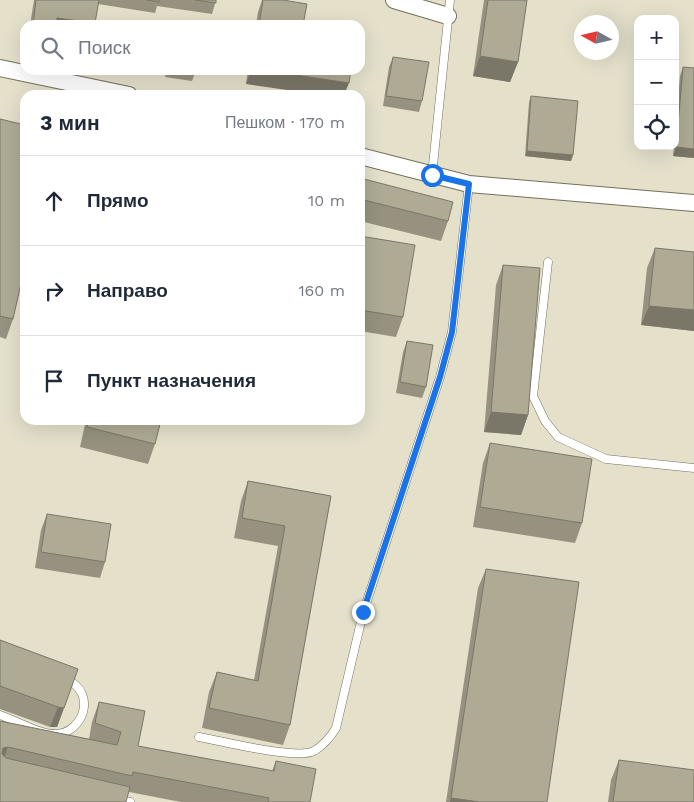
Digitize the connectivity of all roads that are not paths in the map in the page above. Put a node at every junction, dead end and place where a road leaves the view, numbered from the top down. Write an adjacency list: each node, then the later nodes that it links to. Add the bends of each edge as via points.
1 (394, 0): 2 (street)
2 (449, 8): 8 (lane)
3 (0, 68): 4 (street)
4 (20, 72)
5 (33, 75): 6 (street)
6 (105, 90)
7 (365, 157): 8 (street)
8 (432, 175): 9 (street)
9 (469, 184): 10 (street); 15 (lane, via 459,284 449,341 363,612 336,728 328,741 313,752 297,754)
10 (694, 203)
11 (548, 262): 12 (lane, via 533,396 545,421 558,437 606,459)
12 (694, 468)
13 (59, 676): 14 (lane, via 76,683 82,690 84,707 76,726 67,732 45,732)
14 (0, 715)
15 (199, 737)
16 (112, 798): 17 (lane)
17 (130, 802)

